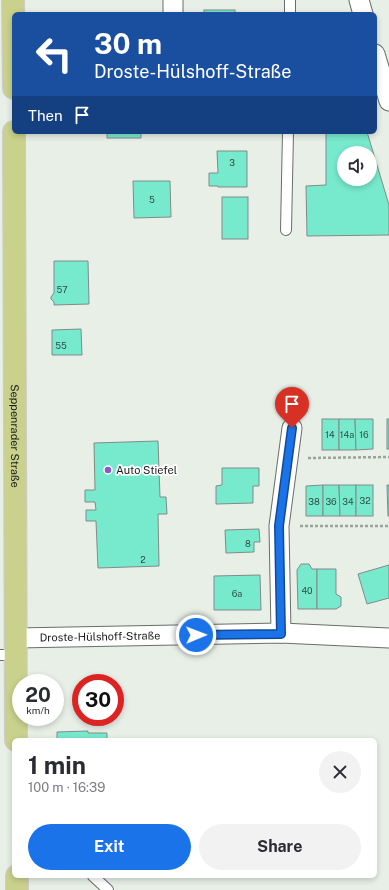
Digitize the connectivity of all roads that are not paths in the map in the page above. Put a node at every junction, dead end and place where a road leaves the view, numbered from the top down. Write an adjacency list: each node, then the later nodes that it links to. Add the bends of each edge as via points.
1 (13, 0): 5 (main road)
2 (173, 0): 6 (street)
3 (290, 0): 7 (lane)
4 (359, 0): 8 (street)
5 (13, 12)
6 (173, 12)
7 (290, 12)
8 (362, 12)
9 (377, 61): 10 (street)
10 (389, 101)
11 (14, 134): 17 (main road, Seppenrader Straße)
12 (288, 134): 13 (lane)
13 (286, 230)
14 (292, 428): 15 (street, via 279,526)
15 (281, 634): 16 (street, Droste-Hülshoff-Straße); 17 (street, Droste-Hülshoff-Straße)
16 (389, 638)
17 (11, 650): 18 (main road, Seppenrader Straße)
18 (16, 738)
19 (17, 878): 21 (main road)
20 (95, 878): 22 (lane)
21 (18, 890)
22 (108, 890)

